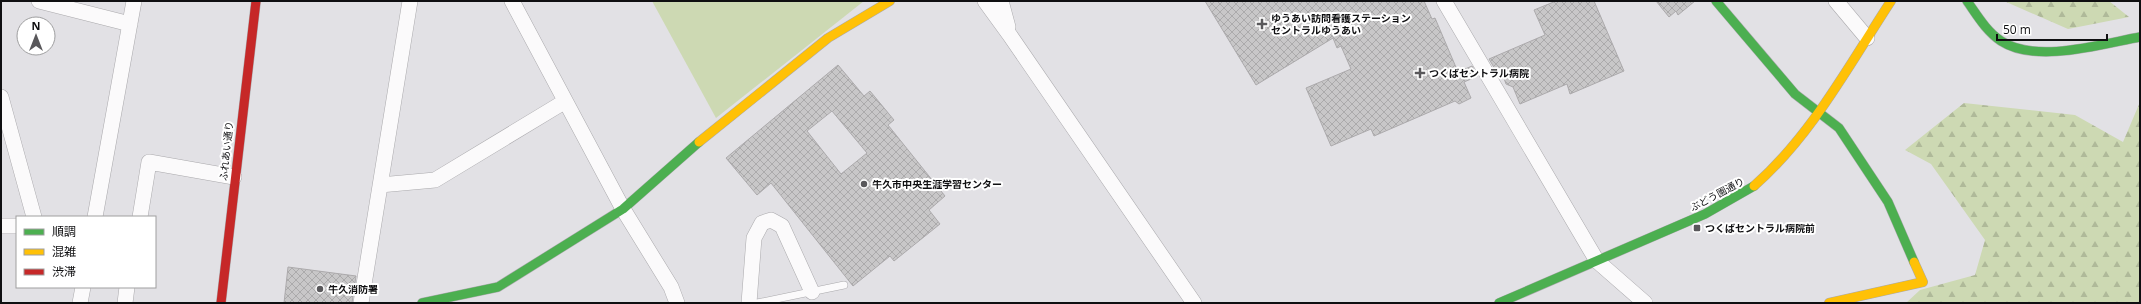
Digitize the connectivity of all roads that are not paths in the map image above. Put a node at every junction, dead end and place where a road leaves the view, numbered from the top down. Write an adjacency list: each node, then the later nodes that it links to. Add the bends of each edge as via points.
1 (39, 1): 14 (street)
2 (134, 1): 14 (street)
3 (256, 1): 21 (main road, ふれあい通り)
4 (410, 1): 22 (street)
5 (512, 1): 19 (street)
6 (985, 1): 15 (street)
7 (1001, 1): 15 (street)
8 (1444, 1): 29 (street)
9 (1716, 1): 20 (main road, via 1795,94)
10 (1836, 1): 17 (street)
11 (1891, 1): 17 (main road, ぶどう園通り)
12 (1967, 1): 16 (main road, via 1989,29 2003,42 2017,49 2035,52)
13 (886, 2): 23 (main road, via 828,38 723,121)
14 (130, 24): 25 (street)
15 (1009, 34): 42 (street)
16 (2140, 37)
17 (1867, 38): 20 (main road, ぶどう園通り)
18 (1, 97): 24 (street)
19 (564, 102): 22 (street, via 435,180); 23 (street)
20 (1820, 111): 29 (main road, ぶどう園通り, via 1791,150 1755,186 1705,214); 45 (main road, via 1839,128 1888,202 1923,282)
21 (234, 177): 26 (street, via 149,162); 36 (main road, ふれあい通り)
22 (380, 185): 37 (street)
23 (623, 209): 38 (main road, via 498,287); 39 (street, via 671,287)
24 (34, 216)
25 (95, 216)
26 (140, 216)
27 (1, 226): 28 (street)
28 (16, 226)
29 (1597, 261): 43 (main road, ぶどう園通り); 44 (street)
30 (844, 286): 33 (lane)
31 (83, 288): 34 (street)
32 (128, 288): 35 (street)
33 (812, 292): 40 (street, via 782,226 771,220 762,222 754,238); 41 (lane)
34 (80, 303)
35 (125, 303)
36 (221, 303)
37 (361, 303)
38 (422, 303)
39 (677, 303)
40 (749, 303)
41 (757, 303)
42 (1194, 303)
43 (1499, 303)
44 (1645, 303)
45 (1829, 303)

